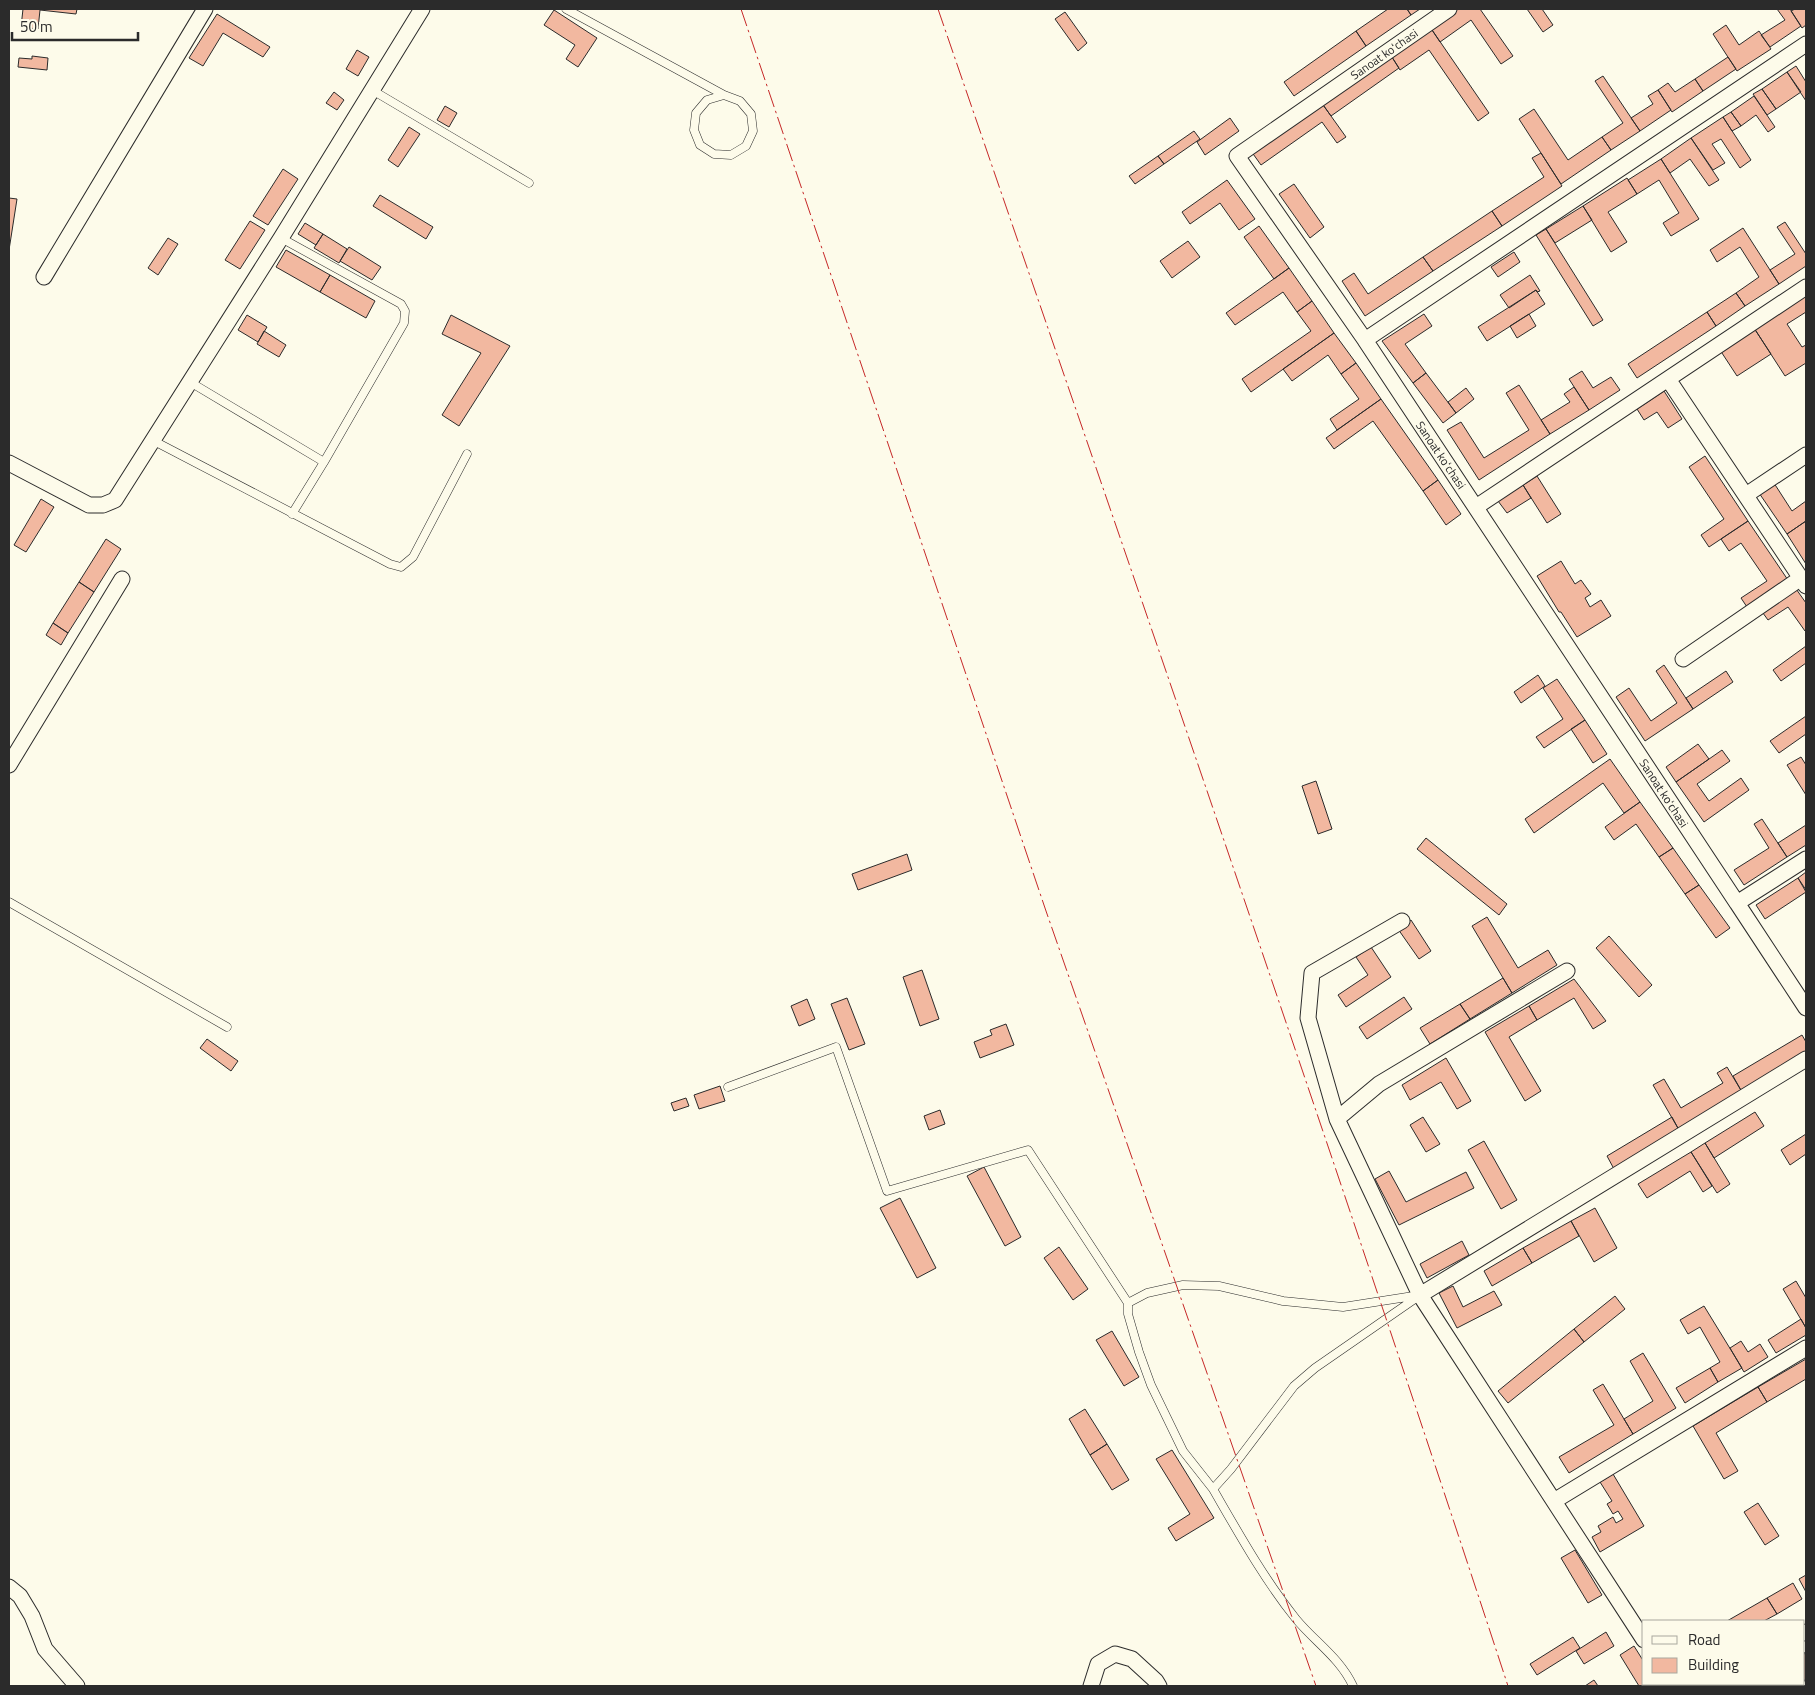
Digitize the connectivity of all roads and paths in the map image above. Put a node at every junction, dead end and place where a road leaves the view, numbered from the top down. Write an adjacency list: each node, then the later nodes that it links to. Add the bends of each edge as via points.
1 (205, 9): 10 (street)
2 (422, 9): 6 (street)
3 (566, 9): 7 (lane)
4 (1449, 9): 12 (street, Sanoat koʻchasi, via 1237,156)
5 (1806, 44): 12 (street)
6 (372, 90): 8 (lane); 9 (street)
7 (724, 96): 7 (lane, via 740,101 751,114 753,130 746,146 731,155 714,154 700,145 694,130 696,113 707,100)
8 (528, 183)
9 (281, 238): 14 (street); 19 (lane, via 401,304 405,311 404,323)
10 (44, 277)
11 (1806, 286): 13 (street)
12 (1365, 340): 21 (street, Sanoat koʻchasi)
13 (1668, 378): 20 (street); 21 (street)
14 (190, 382): 15 (street); 19 (lane)
15 (154, 441): 18 (street, via 116,500 103,505 89,506); 22 (lane)
16 (467, 454): 22 (lane, via 413,557 401,567)
17 (1806, 455): 20 (street)
18 (9, 462)
19 (324, 462): 22 (lane)
20 (1746, 495): 24 (street)
21 (1476, 507): 29 (street, Sanoat koʻchasi)
22 (292, 514)
23 (122, 579): 26 (street)
24 (1804, 582): 25 (street)
25 (1683, 659)
26 (9, 765)
27 (1806, 859): 29 (street)
28 (9, 902): 33 (lane)
29 (1737, 904): 32 (street, Sanoat koʻchasi)
30 (1402, 921): 36 (street, via 1312,973 1308,1018)
31 (1568, 971): 36 (street, via 1379,1084)
32 (1806, 1008)
33 (227, 1027)
34 (1806, 1059): 37 (street)
35 (728, 1087): 38 (lane, via 836,1047 887,1191 1028,1150)
36 (1337, 1119): 37 (street)
37 (1420, 1295): 38 (lane, via 1344,1307 1283,1302 1219,1286 1183,1285 1147,1293); 40 (lane, via 1294,1386); 41 (street)
38 (1128, 1303): 40 (lane, via 1128,1314 1152,1385 1183,1451)
39 (1806, 1348): 41 (street)
40 (1213, 1489): 47 (lane, via 1263,1574 1297,1620 1331,1654)
41 (1554, 1501): 43 (street)
42 (9, 1587): 44 (street, via 20,1596 32,1616 45,1649)
43 (1642, 1637)
44 (77, 1686)
45 (1091, 1686): 46 (street, via 1098,1664 1115,1654 1132,1659)
46 (1159, 1686)
47 (1353, 1686)

